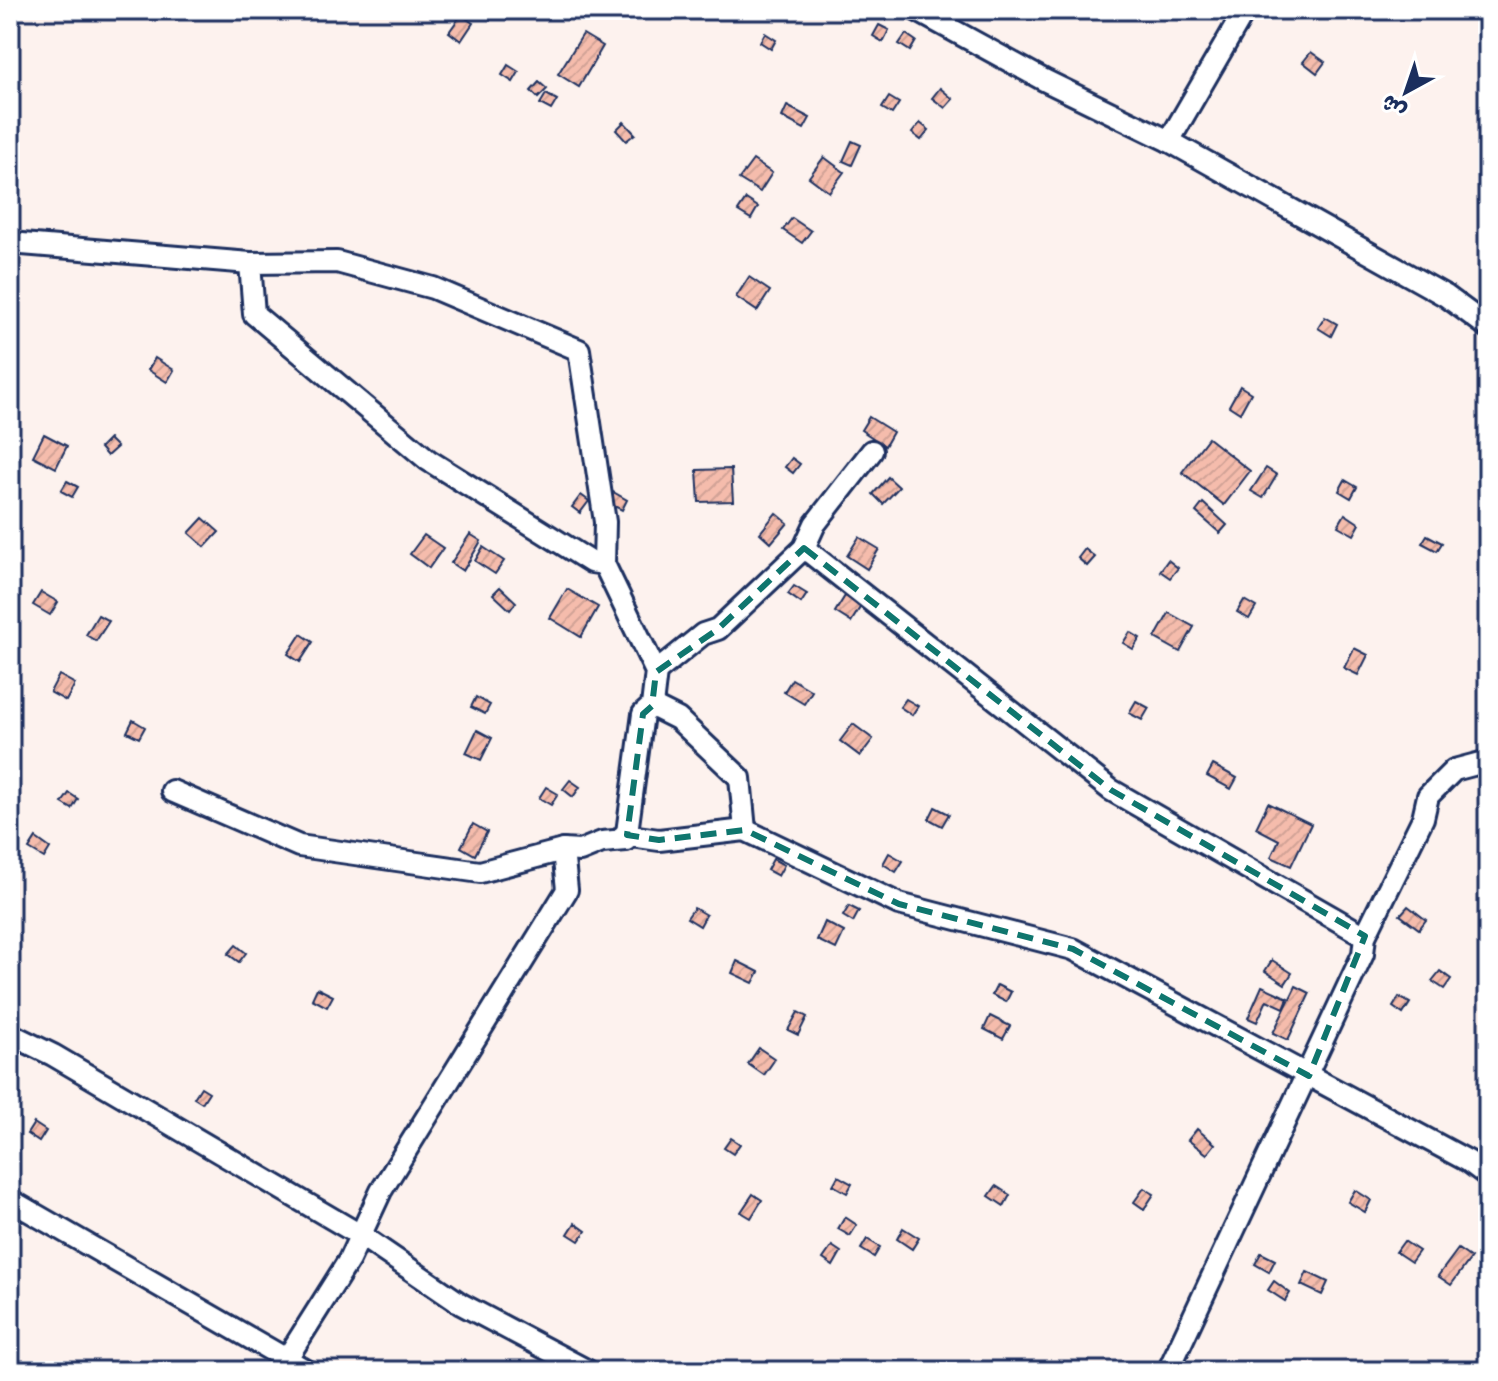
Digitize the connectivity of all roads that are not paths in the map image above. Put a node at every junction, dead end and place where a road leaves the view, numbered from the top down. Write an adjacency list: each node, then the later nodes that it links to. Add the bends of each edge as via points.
1 (916, 10): 3 (street)
2 (1245, 10): 3 (street)
3 (1169, 141): 6 (street, via 1446,296)
4 (10, 243): 5 (street)
5 (250, 263): 9 (street, via 254,314 428,460 591,562); 9 (street, via 337,262 433,288 579,350 605,522)
6 (1488, 327)
7 (872, 451): 8 (street, via 815,524)
8 (804, 548): 10 (street, via 718,629 703,634); 17 (street, via 1111,790)
9 (604, 564): 10 (street)
10 (656, 672): 11 (street)
11 (652, 706): 14 (street, via 678,719 740,778); 15 (street, via 643,714)
12 (1488, 761): 17 (street, via 1454,770 1428,796 1423,818)
13 (172, 791): 16 (street, via 323,852 480,872)
14 (745, 830): 15 (street, via 659,840); 19 (street, via 899,904 1073,949)
15 (626, 838): 16 (street, via 580,851)
16 (563, 850): 22 (street, via 567,890 381,1191)
17 (1365, 936): 19 (street, via 1363,954)
18 (10, 1034): 22 (street)
19 (1309, 1076): 20 (street); 26 (street)
20 (1488, 1176)
21 (10, 1200): 23 (street)
22 (360, 1235): 23 (street); 25 (street, via 461,1304)
23 (282, 1364): 24 (street)
24 (307, 1371)
25 (588, 1371)
26 (1168, 1371)

